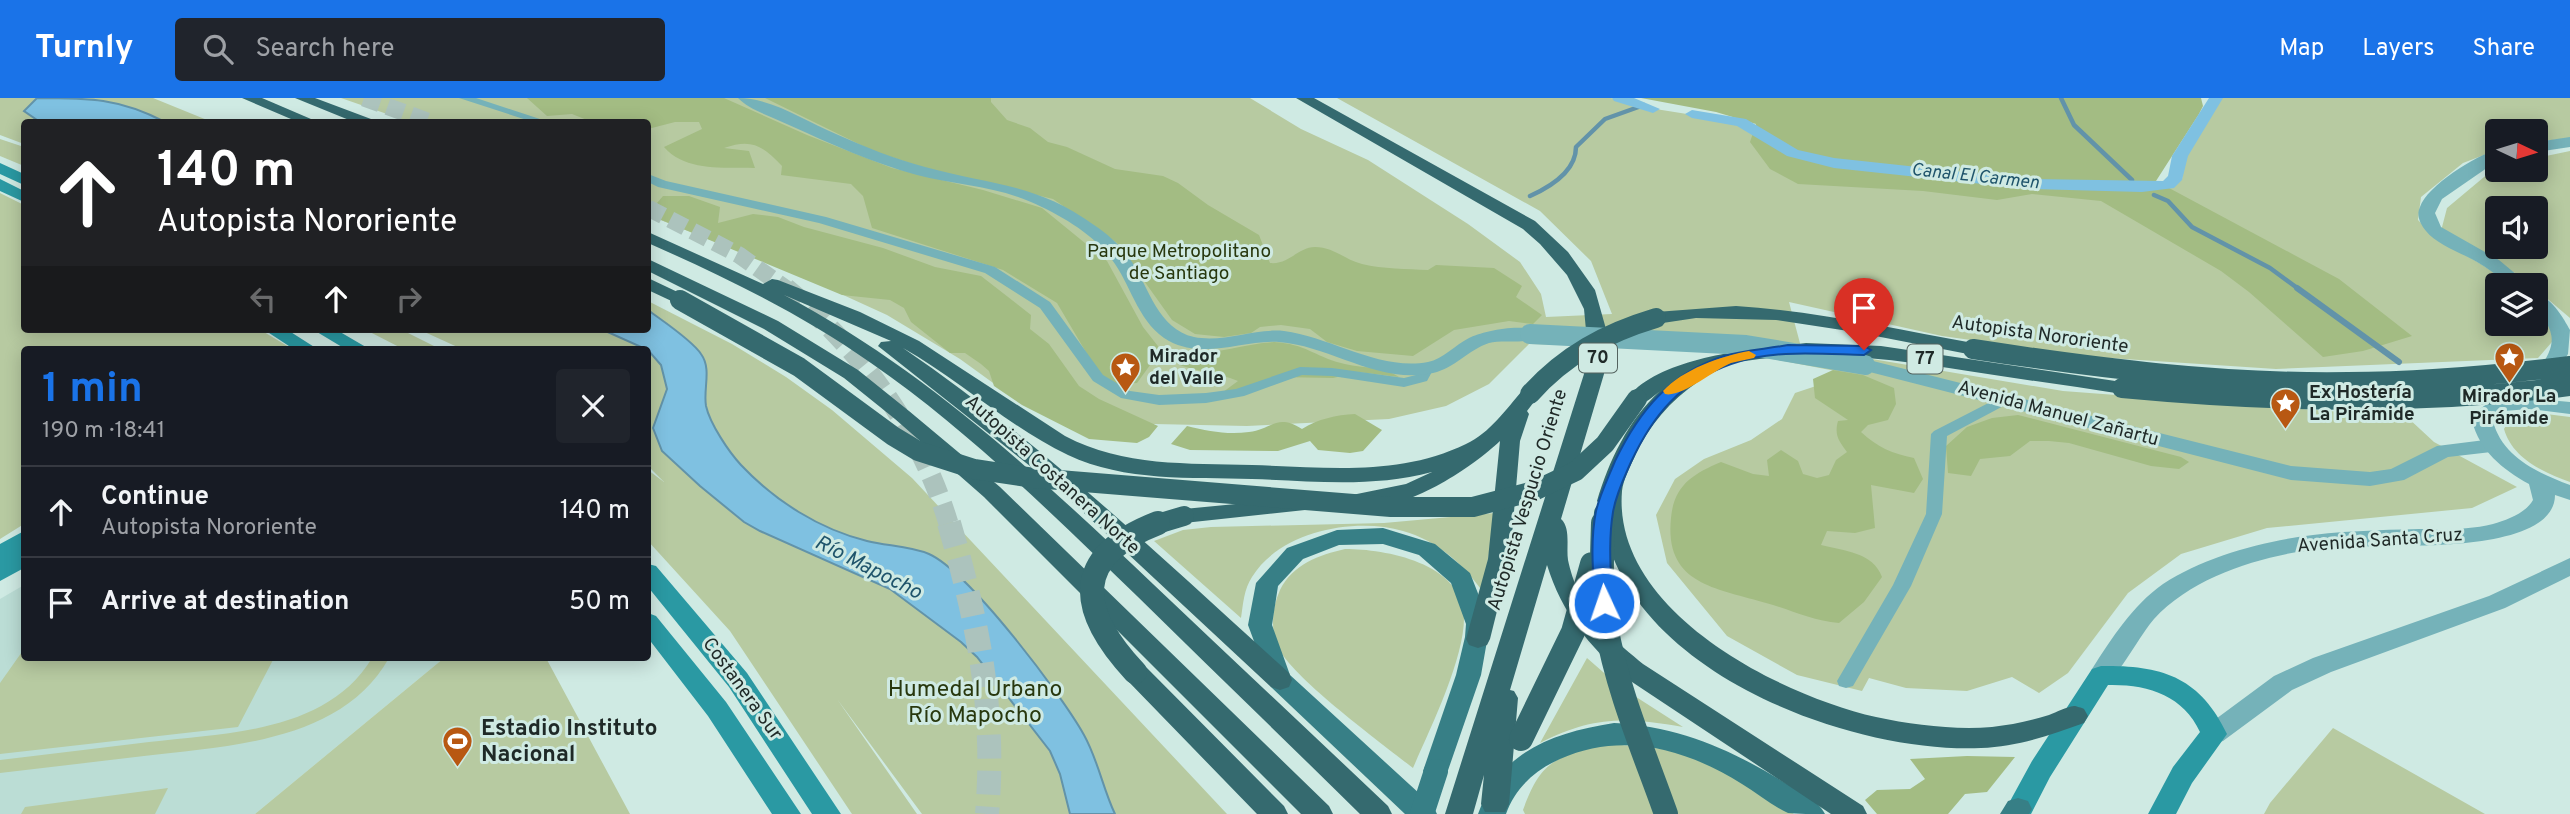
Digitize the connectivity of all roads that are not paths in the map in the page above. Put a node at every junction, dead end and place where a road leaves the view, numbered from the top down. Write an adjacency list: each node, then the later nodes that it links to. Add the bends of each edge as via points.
1 (302, 98): 7 (highway)
2 (464, 98): 8 (street)
3 (745, 98): 30 (street, Avenida Manuel Zañartu, via 896,164 1046,202 1090,230 1118,255 1161,326 1178,338 1233,344 1282,336 1387,366)
4 (1303, 98): 40 (highway, Autopista Vespucio Oriente / 70, via 1514,216 1548,242 1575,272 1595,316 1600,351)
5 (249, 99): 6 (highway)
6 (302, 119)
7 (358, 119)
8 (533, 119)
9 (2570, 142): 10 (street)
10 (2548, 145)
11 (2485, 160): 20 (street, via 2430,201 2426,217 2435,231)
12 (0, 168): 13 (main road)
13 (21, 178)
14 (651, 179): 30 (street, via 822,220 990,270 1045,305 1098,378 1126,395 1206,398 1239,393 1300,371 1404,383 1422,378)
15 (0, 184): 16 (main road)
16 (21, 195)
17 (651, 238): 18 (highway, Autopista Costanera Norte)
18 (686, 254): 22 (highway); 63 (highway, Autopista Costanera Norte, via 815,320 908,380 1045,495)
19 (651, 265): 62 (highway, via 771,324 851,374 902,415 992,492)
20 (2505, 273)
21 (651, 285): 28 (highway, bridge, via 799,368 918,451 974,469 1034,478 1391,507 1473,507 1534,491 1576,471 1654,385 1678,372)
22 (821, 304): 36 (highway, via 929,355 1035,429 1093,457 1126,465 1360,475 1422,467); 52 (highway, via 937,380 1062,480)
23 (2548, 311): 34 (street, via 2561,324 2567,348 2537,387)
24 (279, 333): 26 (main road)
25 (327, 333): 27 (main road)
26 (302, 346)
27 (346, 346)
28 (1728, 359): 31 (highway, 77, bridge, via 1788,350 1854,349 2122,388 2256,398 2458,398); 41 (highway, via 1684,381 1657,404 1632,441)
29 (2570, 366): 32 (highway, Autopista Nororiente / 77, bridge, via 2448,379 2306,382 2125,371 1781,314 1712,311 1656,318 1612,333 1552,369)
30 (1427, 368): 33 (street, Avenida Manuel Zañartu, bridge, via 1475,342 1498,336 1746,345 1866,365)
31 (2570, 386)
32 (1530, 394): 36 (highway, Autopista Nororiente); 50 (highway, via 1510,441 1499,559)
33 (2004, 400): 37 (street, Avenida Manuel Zañartu, via 2254,465 2323,477 2396,475 2444,452); 53 (street, via 1940,434 1934,514 1902,586)
34 (2516, 402): 35 (street); 37 (street, via 2499,405 2483,421 2484,433)
35 (2570, 408)
36 (1487, 442): 61 (highway, Autopista Nororiente, bridge, via 1432,483 1385,497 1184,516 1132,532 1107,552 1094,576 1093,603 1112,645)
37 (2493, 446): 38 (street)
38 (2538, 480): 39 (street); 51 (street, Avenida Santa Cruz, via 2544,499 2541,505 2526,518 2496,531 2297,545 2208,571 2182,583 2146,612)
39 (2570, 493)
40 (1556, 497): 48 (highway, Autopista Vespucio Oriente / 70); 67 (highway, via 1553,549 1567,593 1591,631 1638,675)
41 (1608, 500): 54 (highway, via 1621,549 1658,609 1723,664 1780,696 1867,726 1913,735 2010,735); 57 (highway, bridge, via 1578,623 1521,739); 65 (highway, bridge, via 1601,564 1606,625 1625,698)
42 (21, 541): 43 (main road)
43 (0, 555)
44 (21, 560): 46 (main road)
45 (2570, 566): 55 (street, via 2497,602 2283,683)
46 (0, 573)
47 (651, 576): 60 (main road, Costanera Sur, via 738,681)
48 (1518, 622): 56 (highway, Autopista Vespucio Oriente / 70); 57 (highway)
49 (651, 626): 59 (main road, Costanera Sur, via 717,709)
50 (1478, 639): 52 (main road, via 1476,611 1465,584 1434,553 1387,537 1335,538 1292,554 1266,583 1260,634); 64 (main road, bridge)
51 (2101, 676): 54 (main road, Avenida Santa Cruz); 55 (main road, via 2145,677 2170,685 2199,707)
52 (1280, 680): 64 (main road)
53 (1846, 681)
54 (2075, 716): 58 (main road, Avenida Santa Cruz)
55 (2214, 734): 68 (main road, via 2182,775)
56 (1463, 802)
57 (1495, 805): 66 (main road, via 1515,774 1551,749 1595,736 1641,734 1718,755)
58 (2017, 812)
59 (787, 814)
60 (827, 814)
61 (1274, 814)
62 (1319, 814)
63 (1378, 814)
64 (1422, 814)
65 (1666, 814)
66 (1811, 814)
67 (1853, 814)
68 (2162, 814)

